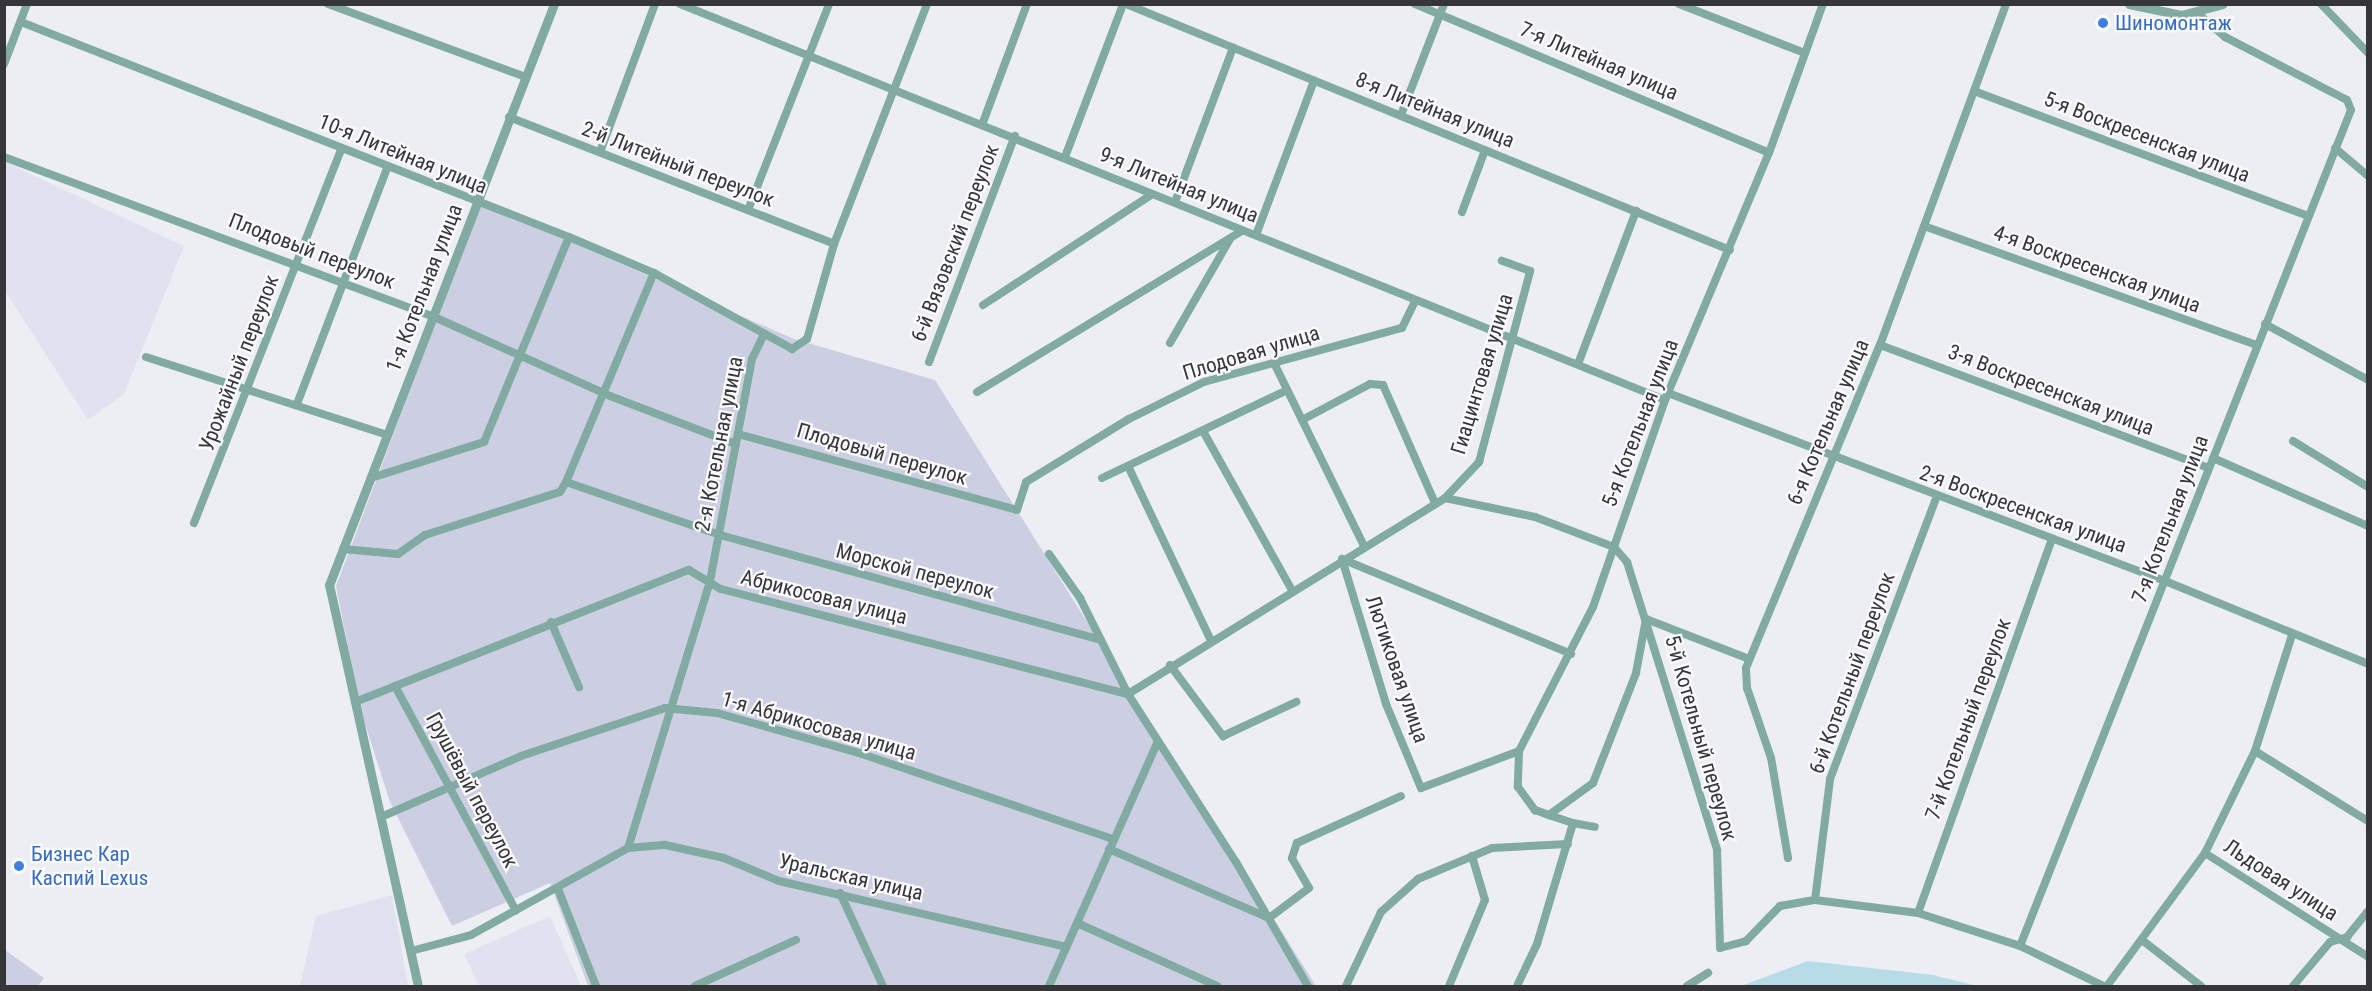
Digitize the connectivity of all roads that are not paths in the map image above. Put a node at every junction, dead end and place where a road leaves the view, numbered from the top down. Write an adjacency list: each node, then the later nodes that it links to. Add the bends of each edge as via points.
1 (27, 4): 20 (street)
2 (328, 4): 26 (street)
3 (555, 4): 26 (street, 1-я Котельная улица)
4 (655, 4): 37 (street)
5 (680, 4): 24 (street, 9-я Литейная улица)
6 (829, 4): 24 (street)
7 (927, 4): 29 (street, 2-я Котельная улица)
8 (1027, 4): 32 (street, 6-й Вязовский переулок)
9 (1125, 4): 21 (street, 8-я Литейная улица); 40 (street)
10 (1415, 4): 18 (street, 7-я Литейная улица)
11 (1444, 4): 18 (street)
12 (1679, 4): 22 (street)
13 (1823, 4): 22 (street, 5-я Котельная улица)
14 (2006, 4): 28 (street, 6-я Котельная улица)
15 (2129, 4): 19 (street, via 2152,13)
16 (2223, 4): 19 (street)
17 (2321, 4): 23 (street)
18 (1440, 13): 30 (street); 38 (street, 7-я Литейная улица)
19 (2199, 14): 34 (street, 7-я Котельная улица, via 2225,37 2350,104)
20 (21, 22): 25 (street); 35 (street, 10-я Литейная улица)
21 (1233, 48): 27 (street, 8-я Литейная улица); 44 (street)
22 (1805, 53): 38 (street, 5-я Котельная улица)
23 (2367, 53)
24 (810, 57): 29 (street, 9-я Литейная улица); 46 (street)
25 (4, 64)
26 (525, 77): 31 (street, 1-я Котельная улица)
27 (1314, 81): 30 (street, 8-я Литейная улица); 52 (street)
28 (1974, 91): 49 (street, 5-я Воскресенская улица); 50 (street, 6-я Котельная улица)
29 (894, 92): 32 (street, 9-я Литейная улица); 55 (street, 2-я Котельная улица)
30 (1401, 116): 36 (street, 8-я Литейная улица)
31 (509, 117): 37 (street, 2-й Литейный переулок); 45 (street, 1-я Котельная улица)
32 (982, 125): 33 (street, 9-я Литейная улица)
33 (1015, 136): 40 (street, 9-я Литейная улица); 72 (street, 6-й Вязовский переулок)
34 (2335, 148): 42 (street); 49 (street, 7-я Котельная улица)
35 (341, 149): 41 (street, 10-я Литейная улица); 58 (street, Урожайный переулок)
36 (1485, 150): 47 (street, 8-я Литейная улица); 48 (street)
37 (600, 152): 46 (street, 2-й Литейный переулок)
38 (1769, 153): 56 (street, 5-я Котельная улица)
39 (4, 157): 58 (street, Плодовый переулок)
40 (1065, 157): 43 (street, 9-я Литейная улица)
41 (387, 168): 45 (street, 10-я Литейная улица); 60 (street)
42 (2367, 176)
43 (1151, 195): 44 (street, 9-я Литейная улица); 62 (street)
44 (1175, 202): 51 (street, 9-я Литейная улица)
45 (476, 204): 53 (street, 10-я Литейная улица); 63 (street, 1-я Котельная улица)
46 (748, 210): 55 (street, 2-й Литейный переулок)
47 (1636, 211): 56 (street, 8-я Литейная улица); 74 (street)
48 (1462, 212)
49 (2308, 216): 64 (street, 7-я Котельная улица)
50 (1924, 226): 68 (street, 6-я Котельная улица); 69 (street, 4-я Воскресенская улица)
51 (1242, 231): 52 (street, 9-я Литейная улица); 54 (street)
52 (1256, 235): 61 (street, 9-я Литейная улица)
53 (569, 237): 59 (street, 10-я Литейная улица); 70 (street)
54 (1231, 238): 67 (street); 78 (street)
55 (834, 244): 65 (street, 2-я Котельная улица, via 807,339 792,349)
56 (1730, 250): 80 (street, 5-я Котельная улица)
57 (1502, 261): 66 (street, Гиацинтовая улица, via 1530,271)
58 (296, 265): 60 (street, Плодовый переулок); 76 (street, Урожайный переулок)
59 (654, 273): 65 (street, 10-я Литейная улица); 79 (street)
60 (342, 284): 63 (street, Плодовый переулок); 81 (street)
61 (1414, 303): 66 (street, 9-я Литейная улица); 73 (street, Плодовая улица, via 1402,328)
62 (983, 305)
63 (432, 316): 70 (street, Плодовый переулок); 85 (street, 1-я Котельная улица)
64 (2265, 324): 69 (street, 7-я Котельная улица); 75 (street)
65 (764, 334): 84 (street, 2-я Котельная улица, via 752,359)
66 (1513, 342): 74 (street, 9-я Литейная улица); 96 (street, Гиацинтовая улица, via 1479,462)
67 (1170, 343)
68 (1880, 345): 88 (street, 6-я Котельная улица); 91 (street, 3-я Воскресенская улица)
69 (2257, 345): 89 (street, 7-я Котельная улица)
70 (520, 356): 79 (street, Плодовый переулок); 92 (street, via 484,442)
71 (146, 357): 76 (street)
72 (929, 362)
73 (1274, 363): 77 (street); 99 (street, Плодовая улица, via 1203,382 1129,419 1026,482)
74 (1578, 364): 80 (street, 9-я Литейная улица)
75 (2367, 380)
76 (249, 389): 81 (street); 100 (street, Урожайный переулок)
77 (1287, 390): 82 (street); 83 (street)
78 (977, 392)
79 (604, 393): 87 (street, Плодовый переулок); 94 (street)
80 (1666, 397): 88 (street, 2-я Воскресенская улица); 105 (street, 5-я Котельная улица)
81 (297, 404): 85 (street)
82 (1302, 420): 98 (street, via 1370,384 1383,385); 104 (street)
83 (1203, 431): 90 (street); 111 (street)
84 (738, 434): 87 (street, 2-я Котельная улица); 99 (street, Плодовый переулок)
85 (387, 435): 92 (street, 1-я Котельная улица)
86 (2293, 441): 95 (street)
87 (736, 444): 102 (street, 2-я Котельная улица)
88 (1833, 456): 97 (street, 2-я Воскресенская улица); 118 (street, 6-я Котельная улица)
89 (2213, 458): 91 (street, 7-я Котельная улица); 101 (street)
90 (1128, 466): 93 (street); 115 (street)
91 (2209, 468): 110 (street, 7-я Котельная улица)
92 (371, 478): 106 (street, 1-я Котельная улица)
93 (1102, 478)
94 (566, 482): 102 (street, Морской переулок); 106 (street, via 560,492 425,534 398,554)
95 (2367, 487)
96 (1445, 498): 98 (street, Гиацинтовая улица); 105 (street, via 1535,517)
97 (1936, 498): 103 (street, 2-я Воскресенская улица); 146 (street, 6-й Котельный переулок, via 1830,779)
98 (1436, 503): 104 (street, Гиацинтовая улица)
99 (1017, 510)
100 (194, 523)
101 (2367, 526)
102 (720, 535): 109 (street, 2-я Котельная улица); 116 (street, Морской переулок)
103 (2052, 538): 110 (street, 2-я Воскресенская улица); 149 (street, 7-й Котельный переулок)
104 (1364, 546): 108 (street, Гиацинтовая улица)
105 (1614, 547): 112 (street, 5-й Котельный переулок, via 1627,562); 117 (street, 5-я Котельная улица)
106 (343, 549): 124 (street, 1-я Котельная улица, via 329,585)
107 (1048, 554): 116 (street)
108 (1342, 560): 111 (street, Гиацинтовая улица); 117 (street); 128 (street, Лютиковая улица, via 1386,704 1421,788)
109 (710, 581): 113 (street, Абрикосовая улица, via 689,570); 123 (street, Абрикосовая улица, via 721,589); 126 (street, 2-я Котельная улица)
110 (2165, 581): 114 (street, 2-я Воскресенская улица); 155 (street, 7-я Котельная улица)
111 (1292, 590): 115 (street, Гиацинтовая улица)
112 (1646, 619): 118 (street); 132 (street, via 1636,673 1593,783); 146 (street, 5-й Котельный переулок, via 1717,850 1720,948 1746,941 1780,906)
113 (551, 622): 121 (street, Абрикосовая улица); 122 (street)
114 (2292, 635): 119 (street, 2-я Воскресенская улица); 129 (street)
115 (1210, 639): 120 (street, Гиацинтовая улица)
116 (1101, 640): 123 (street)
117 (1571, 654): 128 (street, 5-я Котельная улица)
118 (1749, 659): 143 (street, 6-я Котельная улица, via 1747,688 1772,758)
119 (2367, 664)
120 (1170, 665): 123 (street, Гиацинтовая улица); 125 (street, via 1223,736)
121 (395, 686): 124 (street, Абрикосовая улица); 130 (street, Грушёвый переулок)
122 (579, 687)
123 (1128, 694): 127 (street)
124 (355, 702): 133 (street)
125 (1296, 702)
126 (674, 709): 130 (street, 1-я Абрикосовая улица, via 625,720); 137 (street, 1-я Абрикосовая улица, via 717,712 859,753); 139 (street, 2-я Котельная улица)
127 (1157, 743): 137 (street); 150 (street)
128 (1519, 751): 132 (street, via 1516,774 1522,795 1528,806)
129 (2255, 751): 134 (street); 141 (street)
130 (448, 786): 133 (street, 1-я Абрикосовая улица); 147 (street, Грушёвый переулок)
131 (1401, 796): 150 (street, via 1297,843 1292,858 1309,888)
132 (1549, 815): 135 (street)
133 (381, 818): 157 (street)
134 (2367, 821)
135 (1574, 823): 136 (street); 138 (street)
136 (1595, 827)
137 (1113, 839): 140 (street)
138 (1568, 844): 142 (street, via 1510,846); 169 (street, via 1537,944)
139 (628, 848): 144 (street); 145 (street, Уральская улица, via 675,848 724,858 778,881)
140 (1109, 849): 150 (street); 151 (street)
141 (2205, 853): 152 (street, Льдовая улица); 154 (street)
142 (1472, 856): 167 (street, via 1418,879 1381,912); 168 (street, via 1485,900)
143 (1788, 858)
144 (558, 889): 147 (street); 161 (street)
145 (840, 893): 156 (street, Уральская улица); 163 (street)
146 (1815, 900): 149 (street)
147 (516, 911): 157 (street, via 471,935)
148 (2367, 911): 152 (street)
149 (1918, 913): 155 (street)
150 (1269, 918): 166 (street)
151 (1077, 923): 156 (street); 165 (street)
152 (2340, 939): 158 (street, Льдовая улица); 173 (street, via 2330,942)
153 (796, 940): 162 (street)
154 (2142, 940): 171 (street); 172 (street)
155 (2020, 946): 171 (street)
156 (1067, 947): 164 (street)
157 (411, 951): 160 (street)
158 (2367, 957)
159 (1708, 973): 170 (street)
160 (418, 987)
161 (596, 987)
162 (695, 987)
163 (883, 987)
164 (1049, 987)
165 (1217, 987)
166 (1308, 987)
167 (1346, 987)
168 (1449, 987)
169 (1517, 987)
170 (1687, 987)
171 (2106, 987)
172 (2201, 987)
173 (2294, 987)

